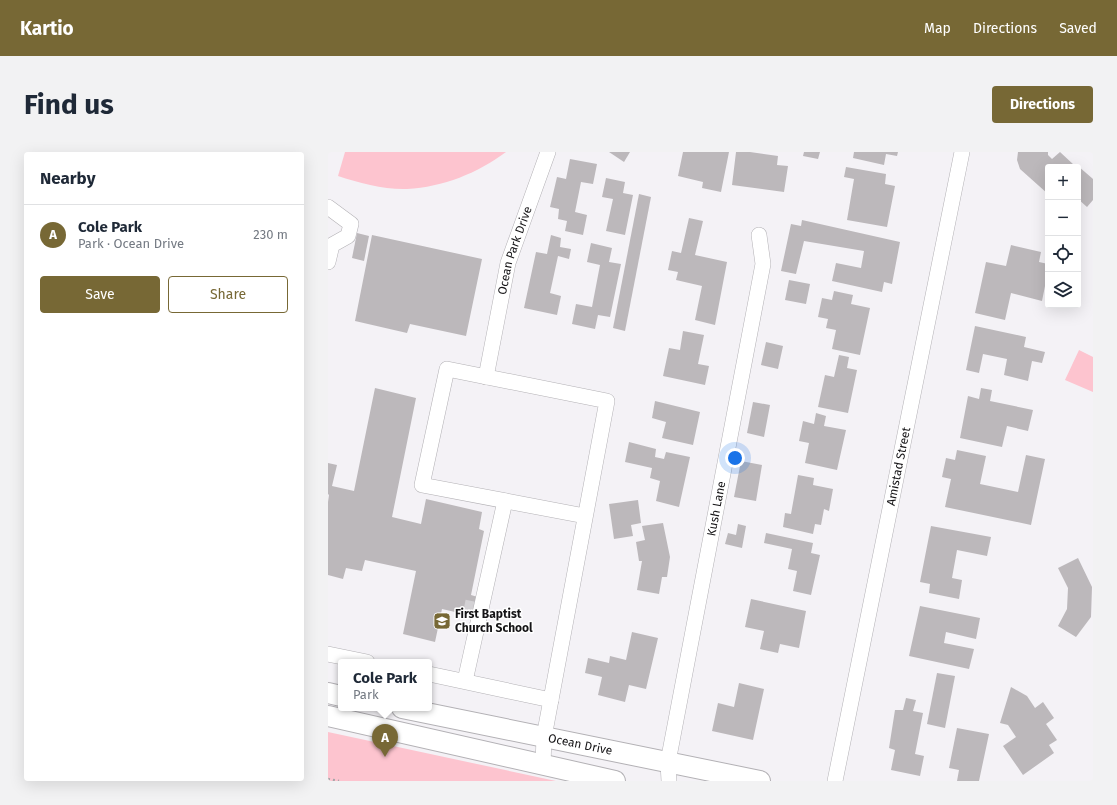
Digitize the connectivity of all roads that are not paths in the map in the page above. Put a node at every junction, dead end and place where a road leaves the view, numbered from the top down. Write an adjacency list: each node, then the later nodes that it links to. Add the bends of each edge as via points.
1 (548, 152): 6 (street, Ocean Park Drive, via 508,263)
2 (962, 152): 27 (street, Amistad Street)
3 (328, 206): 5 (street, via 351,224 348,236 332,245)
4 (759, 235): 24 (street, Kush Lane, via 763,264)
5 (328, 262)
6 (486, 377): 7 (street, via 447,369 422,485); 8 (street, via 607,401)
7 (505, 501): 8 (street); 9 (street)
8 (585, 516): 19 (street)
9 (489, 572): 10 (street, via 477,584); 12 (street)
10 (474, 596)
11 (470, 616): 12 (street)
12 (475, 637): 16 (street)
13 (328, 654): 14 (street)
14 (352, 659)
15 (432, 675): 16 (street)
16 (465, 681): 19 (street)
17 (328, 693): 18 (main road)
18 (338, 695)
19 (551, 700): 22 (street)
20 (417, 711): 22 (main road, Ocean Drive)
21 (328, 716): 23 (main road)
22 (544, 737): 23 (street); 24 (main road, Ocean Drive)
23 (543, 765): 25 (main road)
24 (668, 772): 26 (main road, Ocean Drive)
25 (615, 781)
26 (760, 781)
27 (835, 781)

